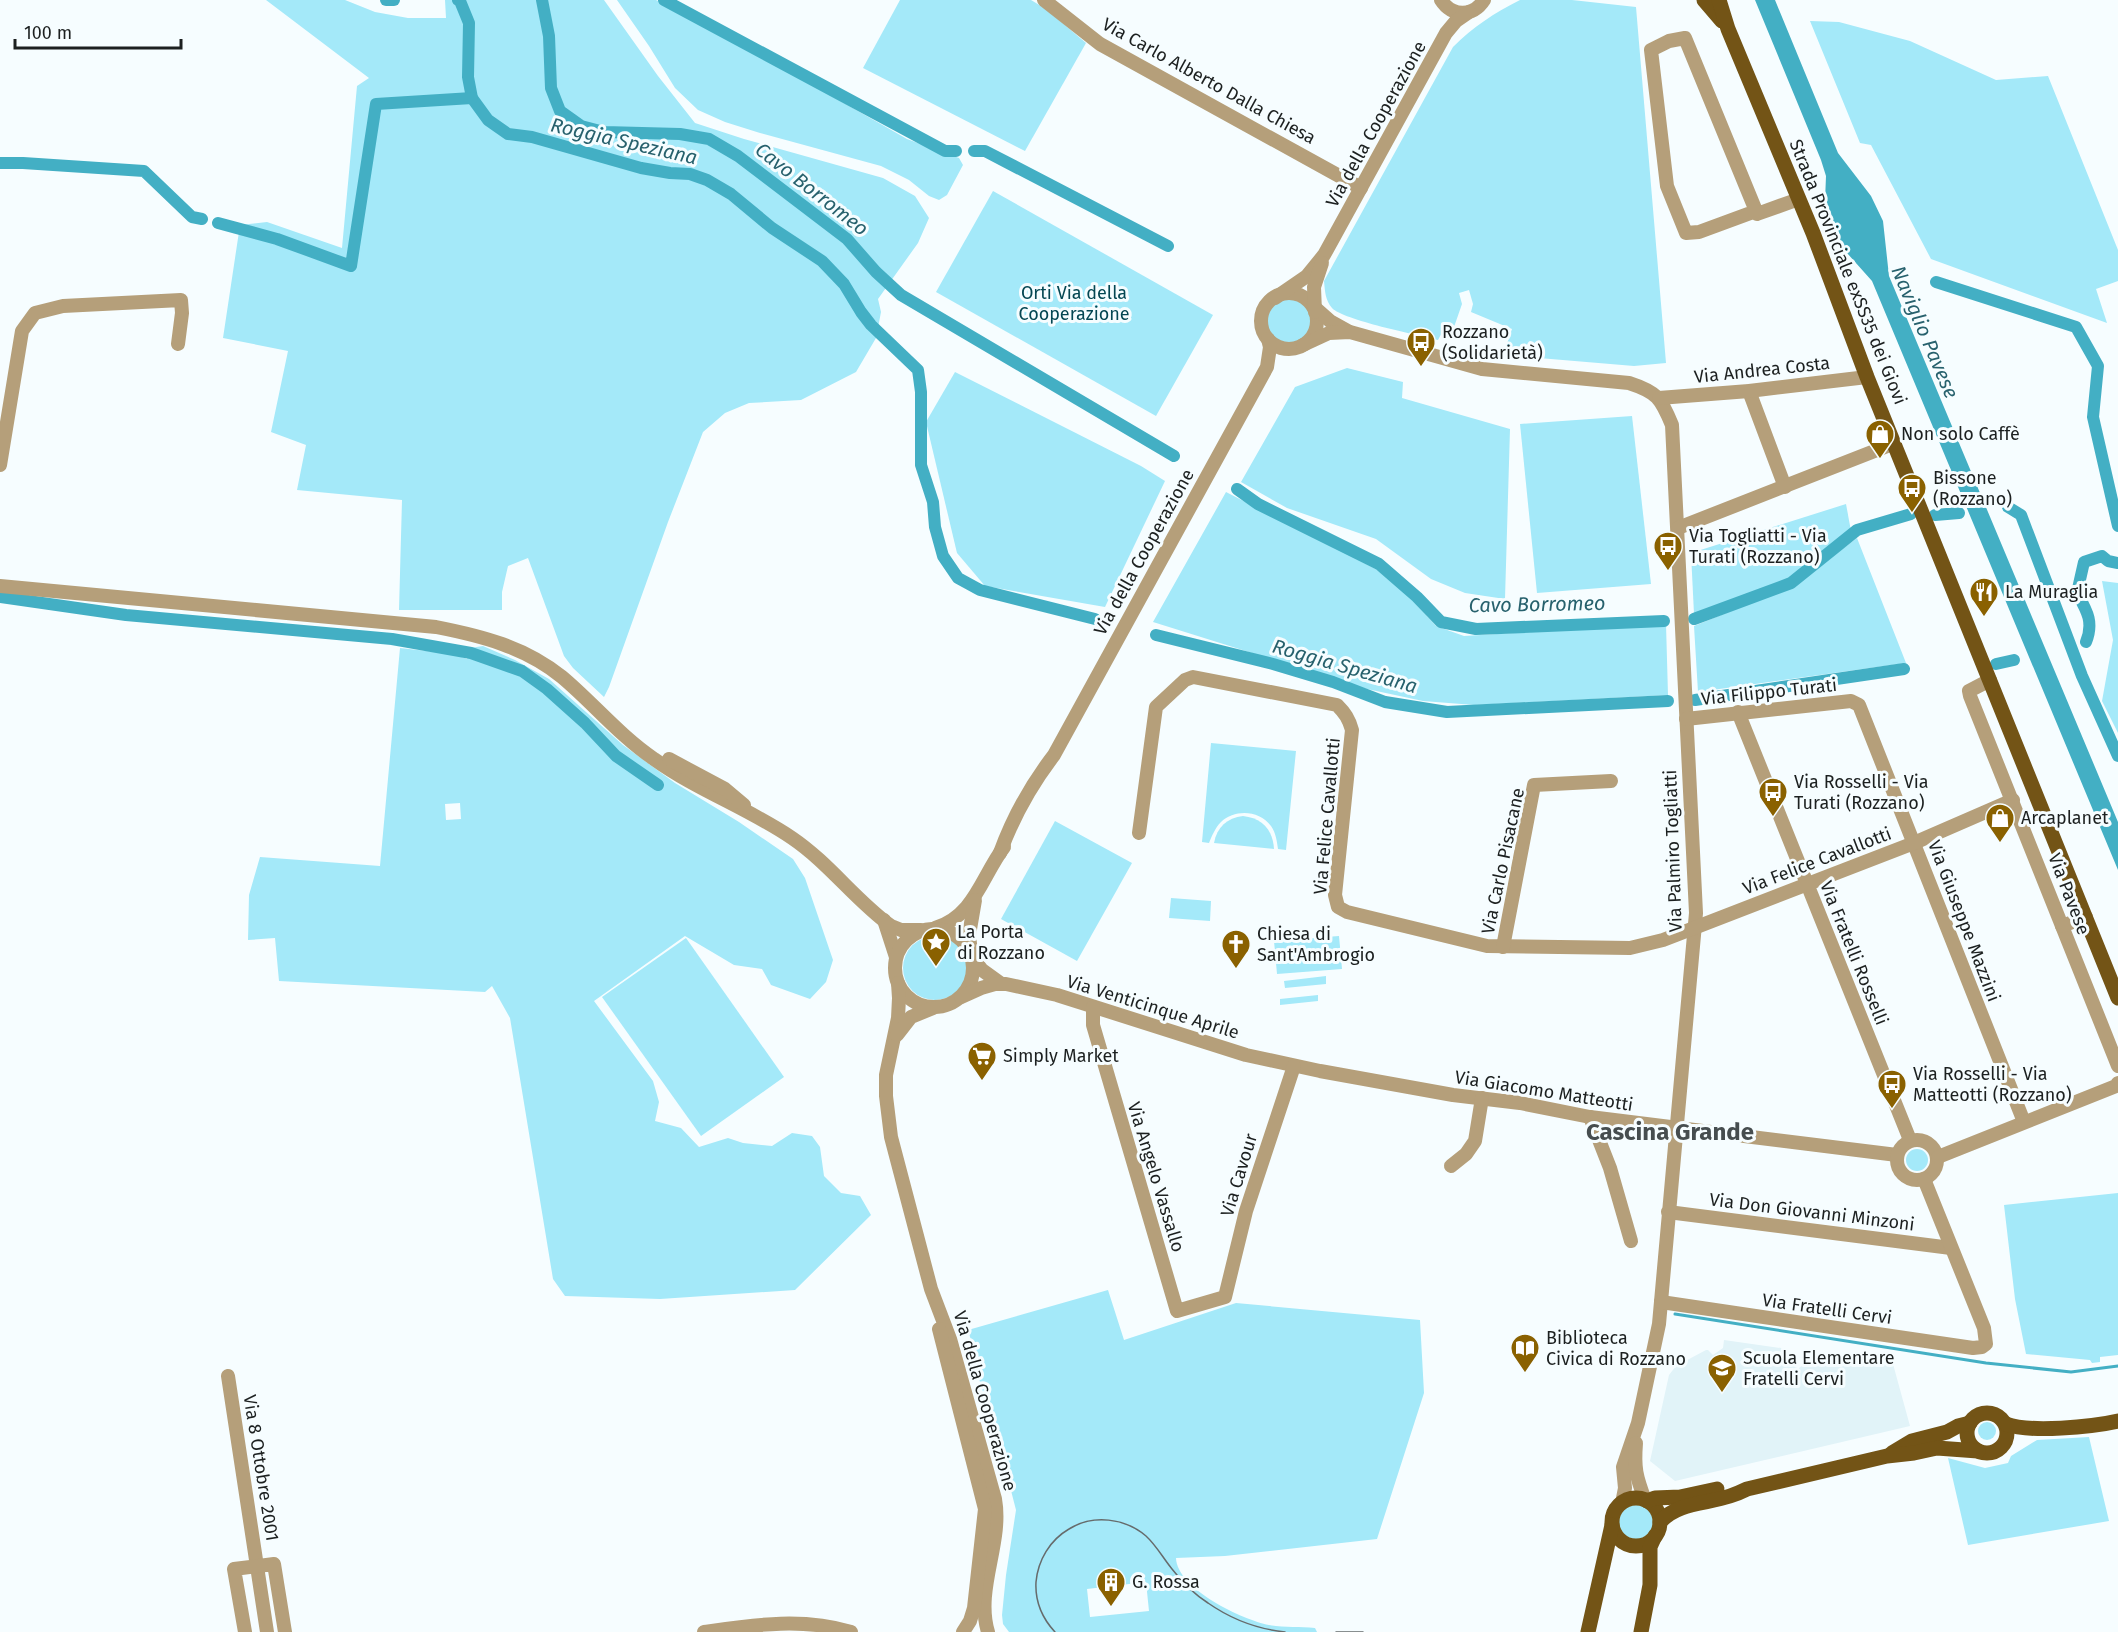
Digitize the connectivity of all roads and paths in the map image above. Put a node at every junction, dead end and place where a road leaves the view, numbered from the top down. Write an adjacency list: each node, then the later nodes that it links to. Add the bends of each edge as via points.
1 (1044, 0): 8 (street, Via Carlo Alberto Dalla Chiesa, via 1100,44)
2 (1442, 0): 5 (street, via 1454,12); 7 (street, Via della Cooperazione)
3 (1704, 0): 6 (main road)
4 (1719, 0): 6 (main road)
5 (1480, 5): 7 (street, Via della Cooperazione, via 1456,21)
6 (1728, 29): 9 (main road, Strada Provinciale exSS35 dei Giovi)
7 (1442, 41): 8 (street, Via della Cooperazione)
8 (1361, 188): 11 (street, Via della Cooperazione)
9 (1799, 199): 10 (street, via 1757,214); 19 (main road, Strada Provinciale exSS35 dei Giovi)
10 (1756, 211): 10 (street, via 1685,38 1651,50 1667,186 1686,233)
11 (1324, 255): 12 (street, Via della Cooperazione, via 1307,276); 13 (street, Via della Cooperazione)
12 (1275, 297): 13 (street, via 1291,294); 15 (street, via 1262,315 1262,329)
13 (1312, 308): 14 (street); 17 (street, via 1316,325 1313,334)
14 (1350, 332): 17 (street, Via della Cooperazione, via 1329,333); 21 (street, Via Andrea Costa, via 1476,368 1615,381)
15 (1268, 339): 17 (street, via 1280,347); 18 (street, Via della Cooperazione)
16 (178, 344): 23 (street, via 181,300 63,306 35,313 22,332)
17 (1298, 347): 18 (street, Via della Cooperazione, via 1283,353)
18 (1267, 367): 36 (street, Via della Cooperazione, via 1054,755 1034,801)
19 (1868, 377): 20 (street, Via Andrea Costa); 22 (main road, Strada Provinciale exSS35 dei Giovi)
20 (1749, 391): 21 (street, Via Andrea Costa); 24 (street)
21 (1655, 394): 25 (street, Via Palmiro Togliatti, via 1672,425)
22 (1895, 443): 24 (street); 27 (main road, Strada Provinciale exSS35 dei Giovi)
23 (0, 465)
24 (1785, 487): 25 (street)
25 (1678, 528): 30 (street, Via Palmiro Togliatti)
26 (0, 586): 38 (street, via 436,627 477,635 520,651 561,676 621,731 725,789 810,851)
27 (1990, 680): 32 (street, Via Pavese, via 1969,692); 37 (main road, Strada Provinciale exSS35 dei Giovi)
28 (1856, 702): 29 (street, Via Filippo Turati); 34 (street, Via Giuseppe Mazzini)
29 (1738, 712): 30 (street, Via Filippo Turati); 35 (street, Via Fratelli Rosselli)
30 (1686, 719): 41 (street, Via Palmiro Togliatti)
31 (1611, 781): 42 (street, Via Carlo Pisacane, via 1534,785)
32 (2013, 800): 34 (street, Via Felice Cavallotti); 39 (street, Via Pavese)
33 (1139, 832): 42 (street, Via Felice Cavallotti, via 1156,707 1185,680 1199,677 1337,705 1352,730 1335,895 1338,907 1479,945)
34 (1914, 843): 35 (street, Via Felice Cavallotti); 57 (street, Via Giuseppe Mazzini)
35 (1807, 884): 41 (street, Via Felice Cavallotti); 59 (street, Via Fratelli Rosselli)
36 (976, 895): 40 (street, Via della Cooperazione, via 956,919); 43 (street, Via della Cooperazione, via 969,935)
37 (2086, 917): 39 (street); 48 (main road, Strada Provinciale exSS35 dei Giovi)
38 (884, 920): 40 (street, via 898,929); 44 (street)
39 (2062, 926): 53 (street, Via Pavese)
40 (927, 929): 43 (street, via 956,935); 44 (street, via 908,938)
41 (1694, 929): 42 (street, Via Felice Cavallotti, via 1630,948); 58 (street, Via Palmiro Togliatti)
42 (1503, 947)
43 (972, 956): 46 (street, Via Venticinque Aprile, via 982,970); 47 (street, via 973,975)
44 (896, 957): 45 (street)
45 (898, 983): 50 (street, via 909,998); 51 (street, Via della Cooperazione)
46 (1000, 983): 47 (street, Via Venticinque Aprile); 49 (street, Via Venticinque Aprile)
47 (961, 997): 50 (street)
48 (2118, 998)
49 (1093, 1006): 52 (street, Via Venticinque Aprile, via 1246,1055); 68 (street, Via Angelo Vassallo, via 1093,1025 1177,1311)
50 (935, 1007): 51 (street, Via della Cooperazione, via 911,1017)
51 (893, 1042): 67 (street, Via della Cooperazione, via 886,1075 891,1137)
52 (1294, 1066): 55 (street, Via Giacomo Matteotti); 68 (street, Via Cavour, via 1246,1211)
53 (2118, 1066)
54 (2117, 1085): 57 (street)
55 (1482, 1098): 56 (street, Via Giacomo Matteotti); 62 (street, via 1474,1141)
56 (1590, 1117): 58 (street, Via Giacomo Matteotti); 65 (street)
57 (2024, 1122): 61 (street)
58 (1676, 1129): 60 (street, Via Giacomo Matteotti); 64 (street, Via Palmiro Togliatti)
59 (1910, 1140): 60 (street); 61 (street, via 1925,1141)
60 (1897, 1155): 63 (street, via 1905,1176)
61 (1938, 1157): 63 (street, via 1934,1172)
62 (1451, 1166)
63 (1924, 1179): 66 (street)
64 (1668, 1212): 66 (street, Via Don Giovanni Minzoni); 69 (street, Via Palmiro Togliatti)
65 (1631, 1241)
66 (1951, 1248): 69 (street, Via Fratelli Cervi, via 1984,1328 1986,1344 1982,1347)
67 (932, 1289): 90 (street, Via della Cooperazione, via 985,1509 975,1602); 91 (street, Via della Cooperazione, via 951,1339 996,1504 985,1604)
68 (1225, 1298)
69 (1661, 1302): 72 (street, Via Palmiro Togliatti)
70 (228, 1376): 84 (street, Via 8 Ottobre 2001)
71 (2117, 1422): 75 (main road)
72 (1638, 1423): 80 (street, Via Palmiro Togliatti, via 1634,1466); 81 (street, Via Palmiro Togliatti, via 1623,1467)
73 (1970, 1423): 74 (main road, via 1986,1412 1999,1416); 77 (main road, via 1968,1439); 78 (main road, via 1912,1442)
74 (2006, 1424): 75 (main road); 76 (main road, via 2008,1433)
75 (2050, 1428): 76 (main road)
76 (2003, 1446): 77 (main road, via 1994,1452)
77 (1978, 1451): 78 (main road, via 1937,1448)
78 (1887, 1456): 79 (main road)
79 (1747, 1489): 80 (main road, via 1724,1488); 83 (main road, via 1668,1513)
80 (1646, 1500): 81 (main road, via 1637,1498); 83 (main road, via 1656,1509)
81 (1622, 1503): 82 (main road, via 1614,1513)
82 (1612, 1525): 83 (main road, via 1619,1540 1634,1546 1650,1542); 92 (main road)
83 (1658, 1529): 93 (main road, via 1650,1547 1650,1585)
84 (257, 1566): 85 (street, Via 8 Ottobre 2001, via 234,1569); 86 (street, Via 8 Ottobre 2001); 87 (street, Via 8 Ottobre 2001, via 274,1564)
85 (245, 1632)
86 (267, 1632)
87 (285, 1632)
88 (704, 1632): 89 (street, via 796,1623)
89 (851, 1632)
90 (963, 1632)
91 (988, 1632)
92 (1588, 1632)
93 (1641, 1632)

